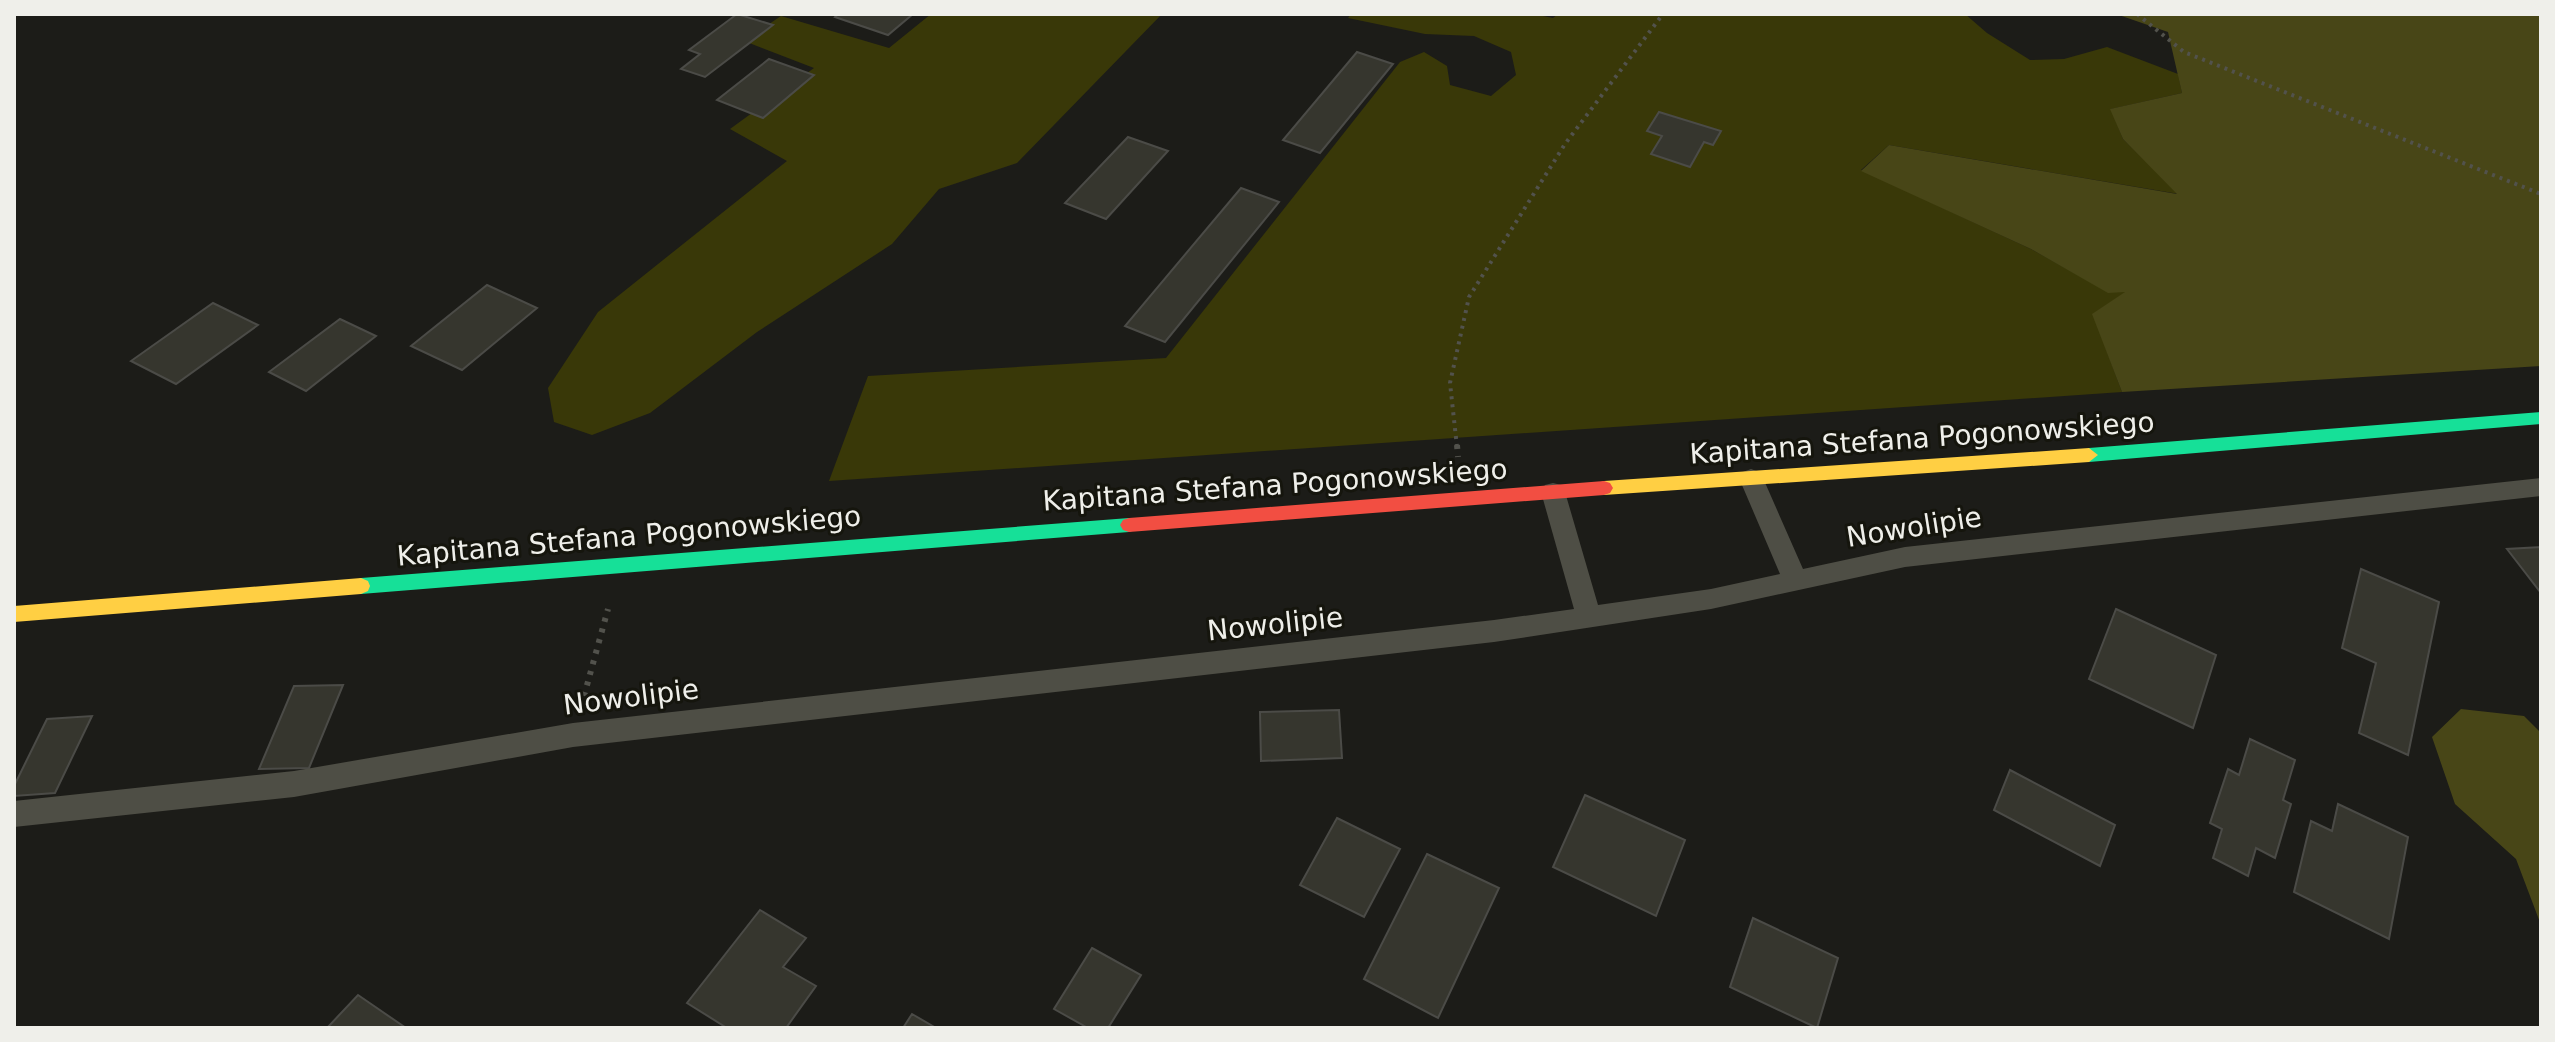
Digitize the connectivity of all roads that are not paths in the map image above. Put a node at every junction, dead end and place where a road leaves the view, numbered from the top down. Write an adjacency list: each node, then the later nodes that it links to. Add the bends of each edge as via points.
1 (2541, 418): 2 (main road, Kapitana Stefana Pogonowskiego)
2 (1751, 478): 4 (main road, Kapitana Stefana Pogonowskiego); 5 (lane)
3 (2541, 487): 5 (lane, Nowolipie, via 1905,557)
4 (1553, 492): 6 (main road, Kapitana Stefana Pogonowskiego); 7 (lane)
5 (1795, 580): 7 (lane, Nowolipie)
6 (14, 614)
7 (1589, 617): 8 (lane, Nowolipie, via 573,735 294,784)
8 (14, 814)

